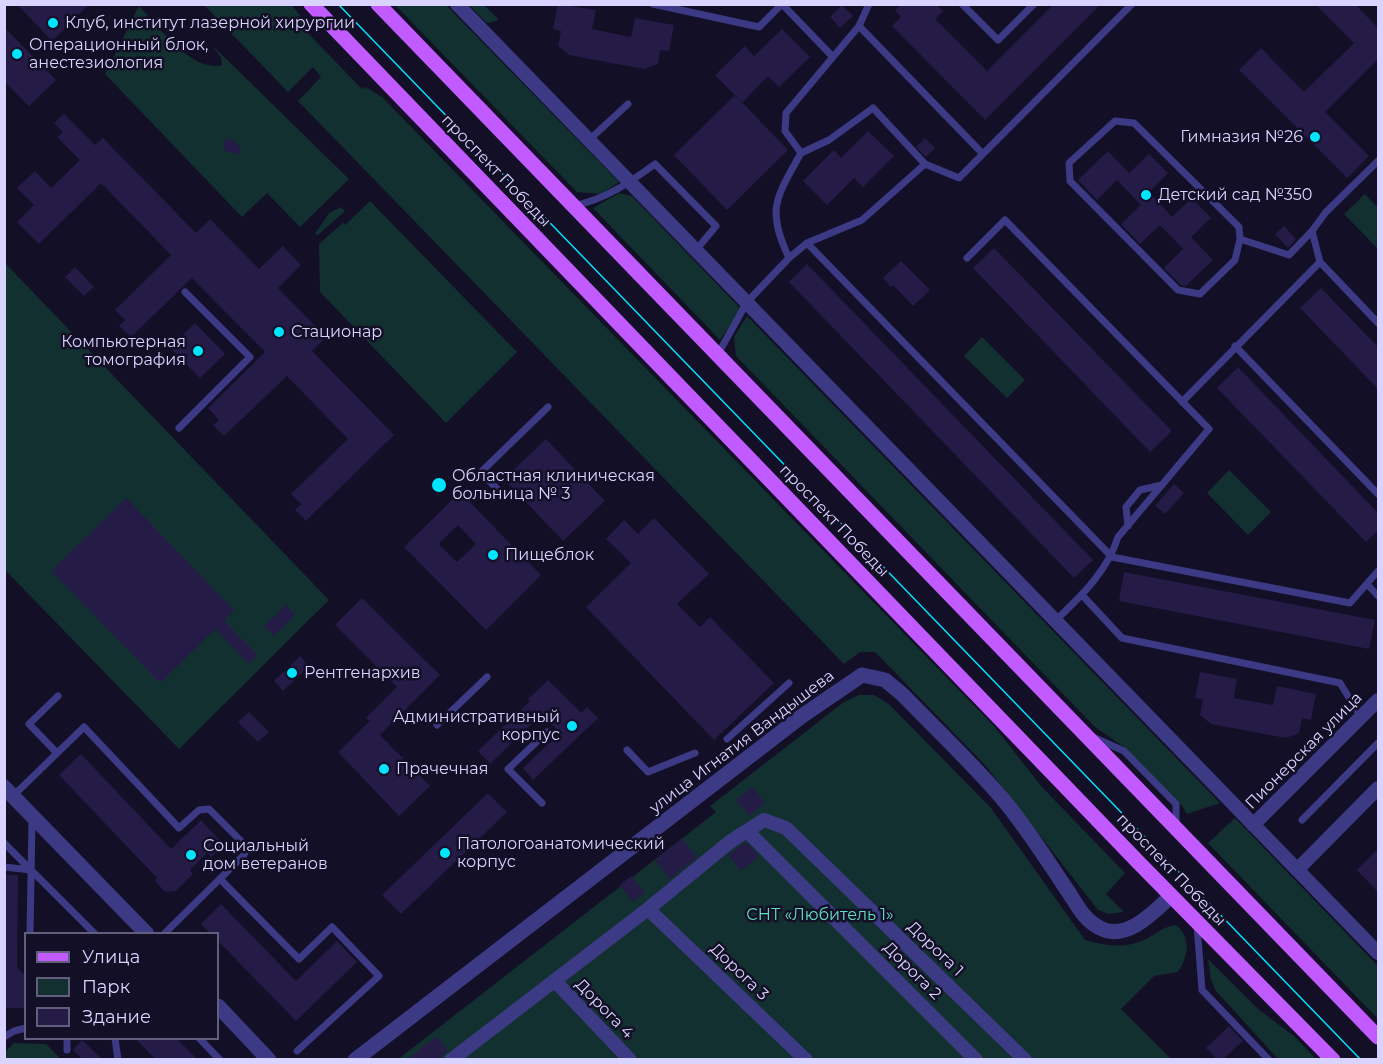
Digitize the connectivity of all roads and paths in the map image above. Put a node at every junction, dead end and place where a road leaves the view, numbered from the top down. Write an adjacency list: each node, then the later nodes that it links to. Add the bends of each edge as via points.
1 (311, 4): 69 (main road, проспект Победы)
2 (378, 4): 19 (main road, проспект Победы)
3 (457, 4): 13 (street)
4 (653, 4): 5 (lane, via 759,27)
5 (782, 4): 11 (lane)
6 (869, 4): 10 (lane)
7 (962, 4): 8 (lane, via 998,40)
8 (1034, 4)
9 (1132, 4): 15 (lane)
10 (860, 26): 11 (lane); 15 (lane)
11 (833, 57): 14 (lane, via 786,113 785,131)
12 (628, 104): 13 (lane)
13 (589, 140): 18 (street)
14 (801, 153): 17 (lane, via 829,140 873,108); 24 (lane, via 774,211 778,235)
15 (982, 153): 17 (lane, via 959,178)
16 (1378, 161): 20 (lane)
17 (925, 164): 22 (lane, via 862,220)
18 (630, 183): 19 (lane, via 596,201); 23 (street); 23 (lane, via 654,164 716,226)
19 (573, 206): 31 (main road, проспект Победы)
20 (1312, 231): 21 (lane, via 1289,255); 26 (lane)
21 (1240, 239): 21 (lane, via 1239,227 1134,123 1115,121 1069,163 1070,181 1179,290 1200,294 1235,260)
22 (807, 243): 24 (lane); 39 (lane)
23 (696, 250): 28 (street)
24 (789, 258): 28 (lane)
25 (967, 258): 32 (lane, via 1005,220)
26 (1320, 262): 29 (lane); 30 (lane)
27 (185, 292): 34 (lane, via 250,357)
28 (747, 302): 31 (lane); 44 (street)
29 (1378, 323)
30 (1235, 346): 32 (lane); 36 (lane)
31 (717, 355): 81 (main road, проспект Победы)
32 (1182, 402): 35 (lane, via 1209,429)
33 (548, 407): 37 (lane, via 481,472 498,490)
34 (179, 428)
35 (1162, 485): 38 (lane); 38 (lane, via 1140,490 1126,507)
36 (1378, 494)
37 (491, 497)
38 (1128, 526): 39 (lane, via 1118,537)
39 (1112, 557): 41 (lane, via 1350,603); 42 (lane)
40 (1378, 571): 41 (lane)
41 (1367, 584): 43 (lane)
42 (1082, 595): 44 (lane); 49 (lane, via 1122,638 1340,684)
43 (1378, 596)
44 (1056, 621): 62 (street)
45 (487, 677): 50 (lane)
46 (789, 683): 52 (lane)
47 (58, 696): 55 (lane, via 29,724)
48 (1378, 700): 49 (street, Пионерская улица)
49 (1361, 717): 62 (street, Пионерская улица)
50 (437, 725)
51 (546, 732): 59 (lane, via 508,769)
52 (727, 739)
53 (1378, 743): 61 (lane)
54 (627, 750): 56 (lane, via 648,772)
55 (57, 753): 58 (lane); 68 (lane, via 84,727 179,828 199,810 209,809 246,850)
56 (695, 753)
57 (1378, 788): 67 (street)
58 (9, 791): 60 (street)
59 (542, 803)
60 (32, 816): 66 (lane); 74 (street)
61 (1302, 820)
62 (1253, 825): 67 (street)
63 (747, 831): 70 (street); 94 (street, Дорога 2); 95 (street, Дорога 1, via 764,820 786,828)
64 (4, 843): 66 (lane)
65 (4, 867): 66 (lane)
66 (31, 870): 72 (lane); 73 (lane)
67 (1297, 870): 76 (street)
68 (220, 879): 75 (lane); 86 (lane, via 299,958 332,927 379,976)
69 (1171, 896): 71 (main road, проспект Победы); 91 (street, улица Игнатия Вандышева, via 1128,929 1101,929 1080,912 1002,798 894,687 874,676 862,675 802,716)
70 (648, 909): 77 (street); 93 (street, Дорога 3)
71 (1196, 922): 96 (lane, via 1202,990); 97 (main road, проспект Победы)
72 (30, 932)
73 (94, 932)
74 (146, 932)
75 (165, 932)
76 (1378, 954)
77 (555, 981): 87 (street); 92 (street, Дорога 4)
78 (219, 1007): 90 (street)
79 (24, 1028): 80 (lane)
80 (4, 1037)
81 (1378, 1037)
82 (67, 1040): 85 (lane)
83 (115, 1040): 88 (lane)
84 (201, 1040): 89 (lane)
85 (67, 1050)
86 (297, 1052)
87 (455, 1058)
88 (118, 1059)
89 (220, 1059)
90 (269, 1059)
91 (355, 1059)
92 (630, 1059)
93 (806, 1059)
94 (976, 1059)
95 (1025, 1059)
96 (1269, 1059)
97 (1333, 1059)

